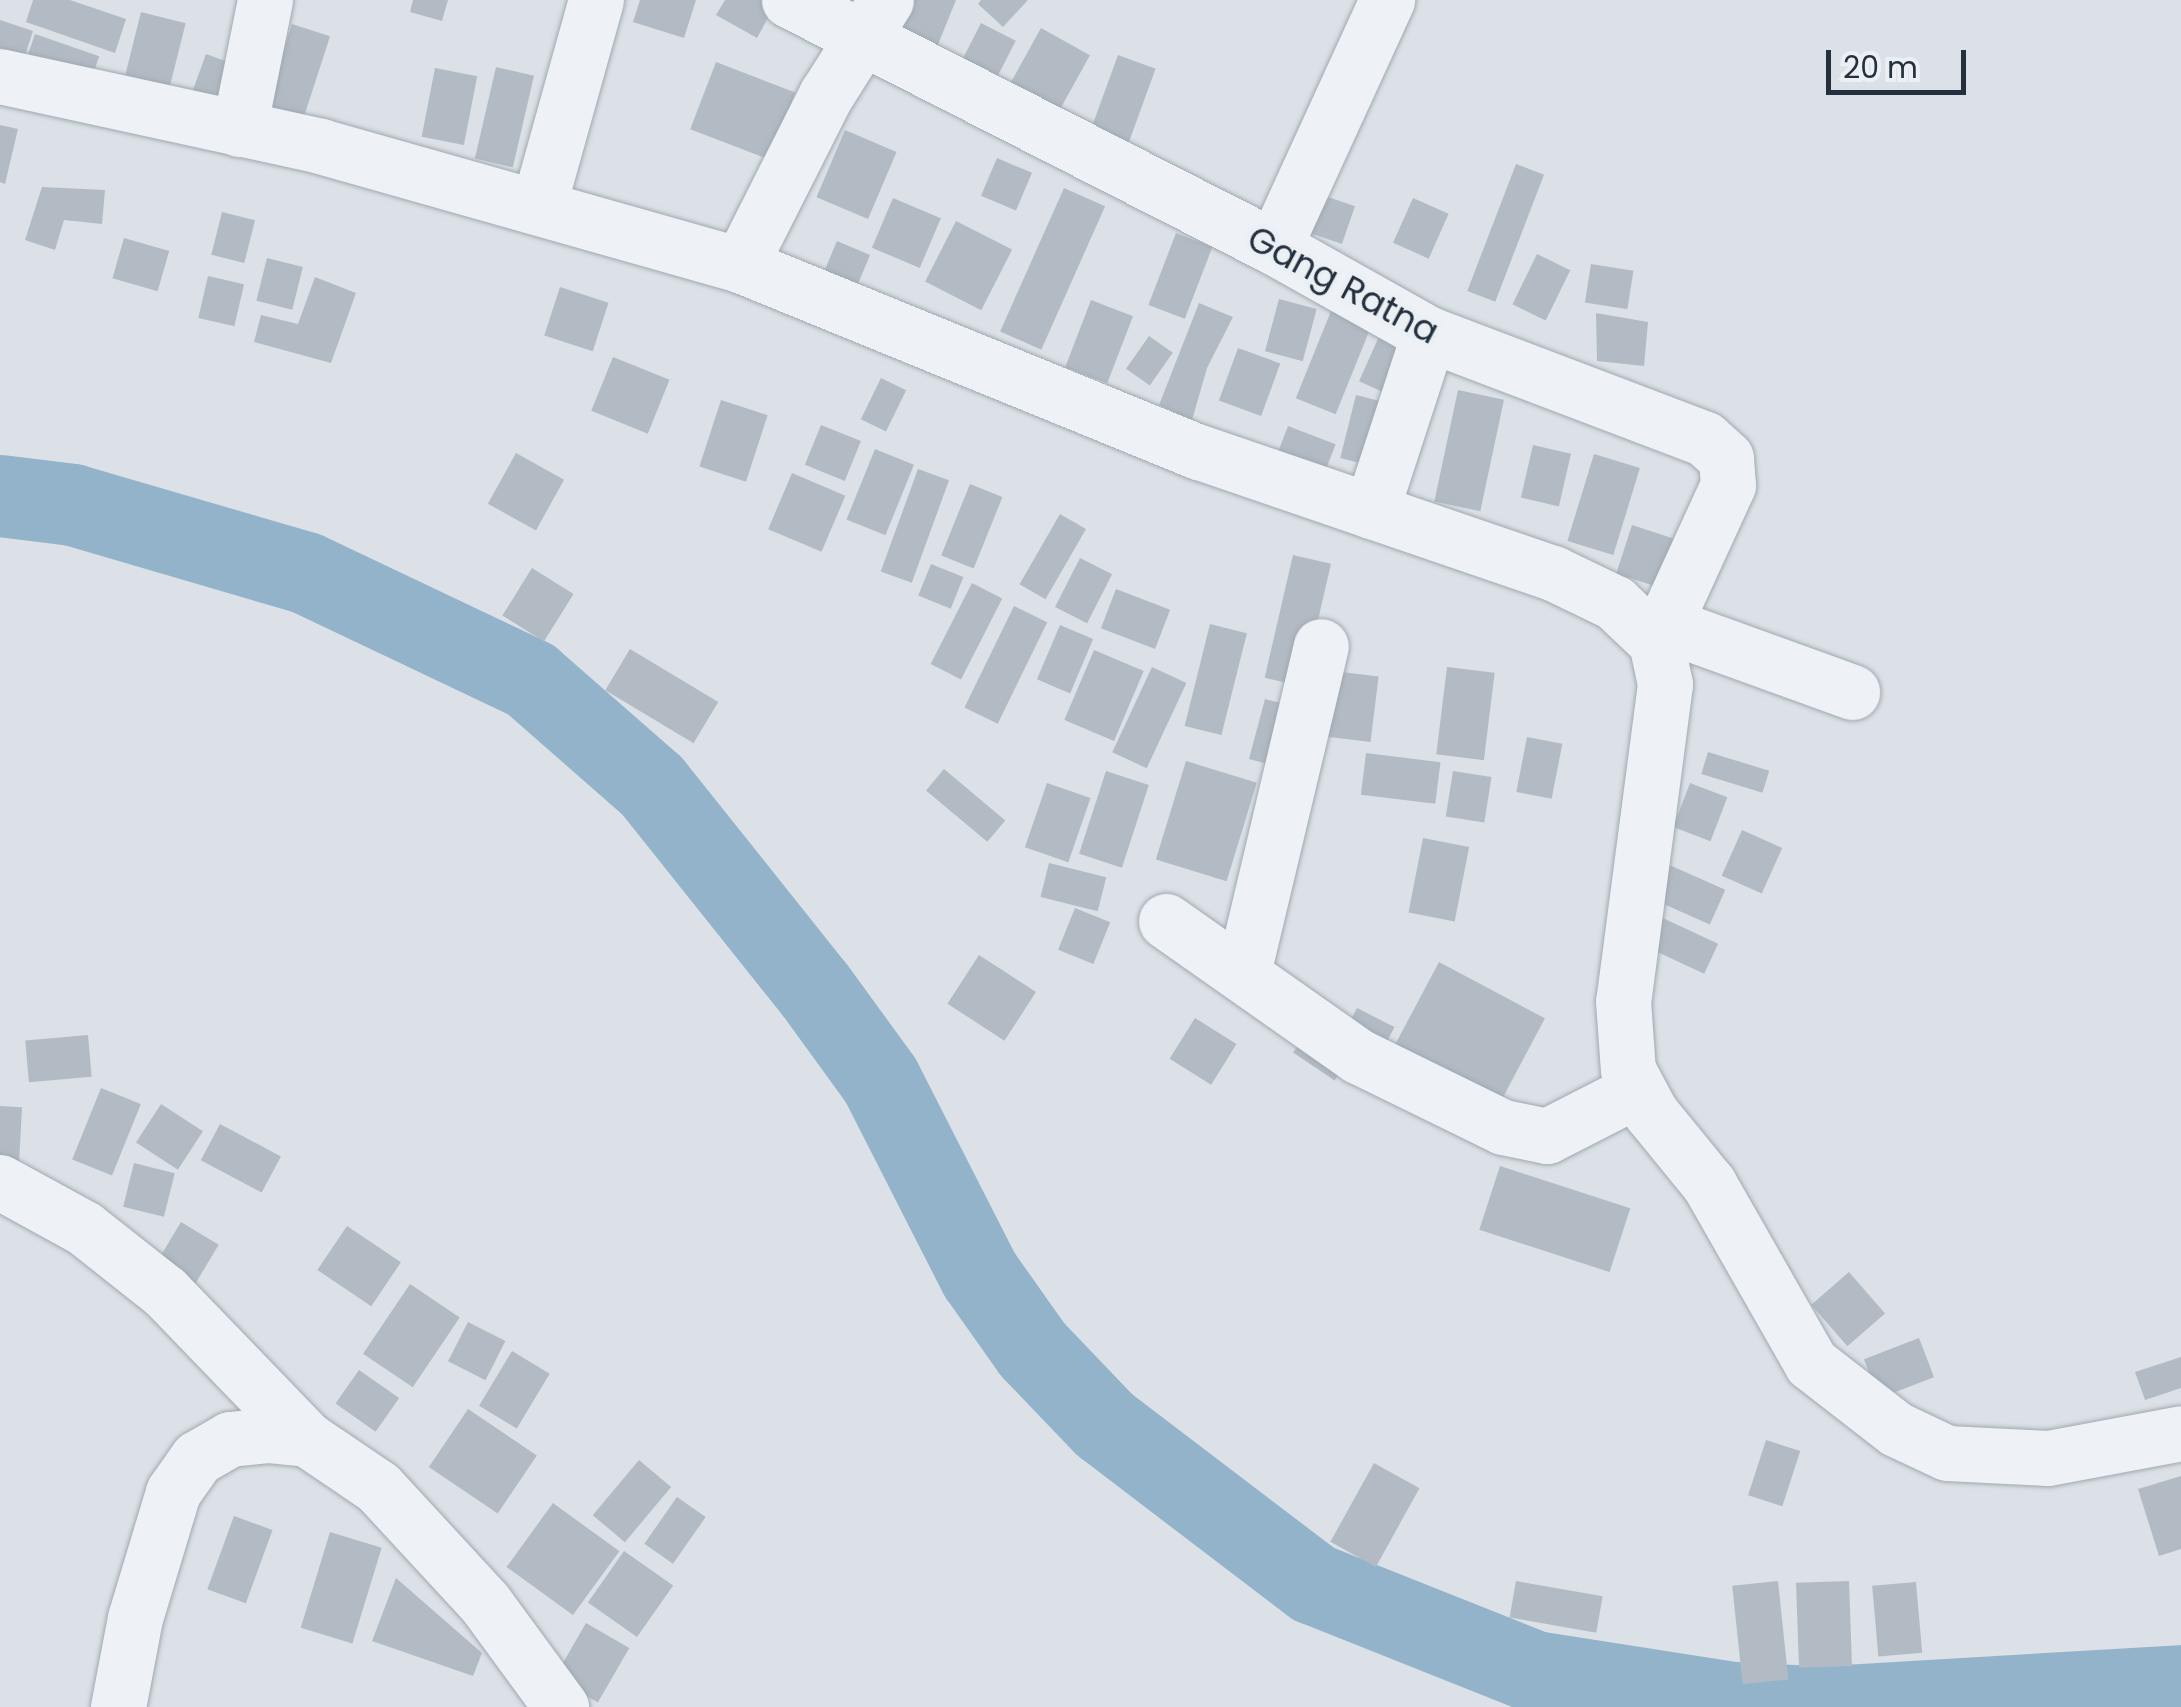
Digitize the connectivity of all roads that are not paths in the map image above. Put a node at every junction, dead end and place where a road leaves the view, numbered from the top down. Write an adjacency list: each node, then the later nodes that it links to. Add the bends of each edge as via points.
1 (265, 0): 7 (street)
2 (596, 0): 8 (street)
3 (789, 0): 5 (street, Gang Ratna)
4 (1387, 0): 9 (street)
5 (876, 18): 9 (street, Gang Ratna); 10 (street, via 826,96)
6 (0, 76): 7 (street)
7 (239, 129): 8 (street)
8 (540, 204): 10 (street)
9 (1274, 247): 11 (street, Gang Ratna)
10 (740, 265): 12 (street, via 1037,389)
11 (1429, 334): 12 (street); 13 (street, Gang Ratna, via 1704,439 1726,458 1728,485)
12 (1371, 511): 13 (street, via 1582,585)
13 (1662, 633): 15 (street); 18 (street, via 1665,684 1623,1001 1623,1047)
14 (1322, 646): 17 (street)
15 (1852, 692)
16 (1166, 921): 17 (street)
17 (1243, 973): 18 (street, via 1358,1056 1503,1127 1547,1136)
18 (1637, 1090): 20 (street, via 1709,1184 1811,1364 1896,1429 1948,1454 2006,1460 2106,1450)
19 (0, 1182): 21 (street, via 84,1228 165,1292)
20 (2181, 1433)
21 (307, 1439): 22 (street, via 230,1439 197,1458 173,1492 135,1618); 23 (street, via 378,1487 485,1603)
22 (118, 1707)
23 (562, 1707)

